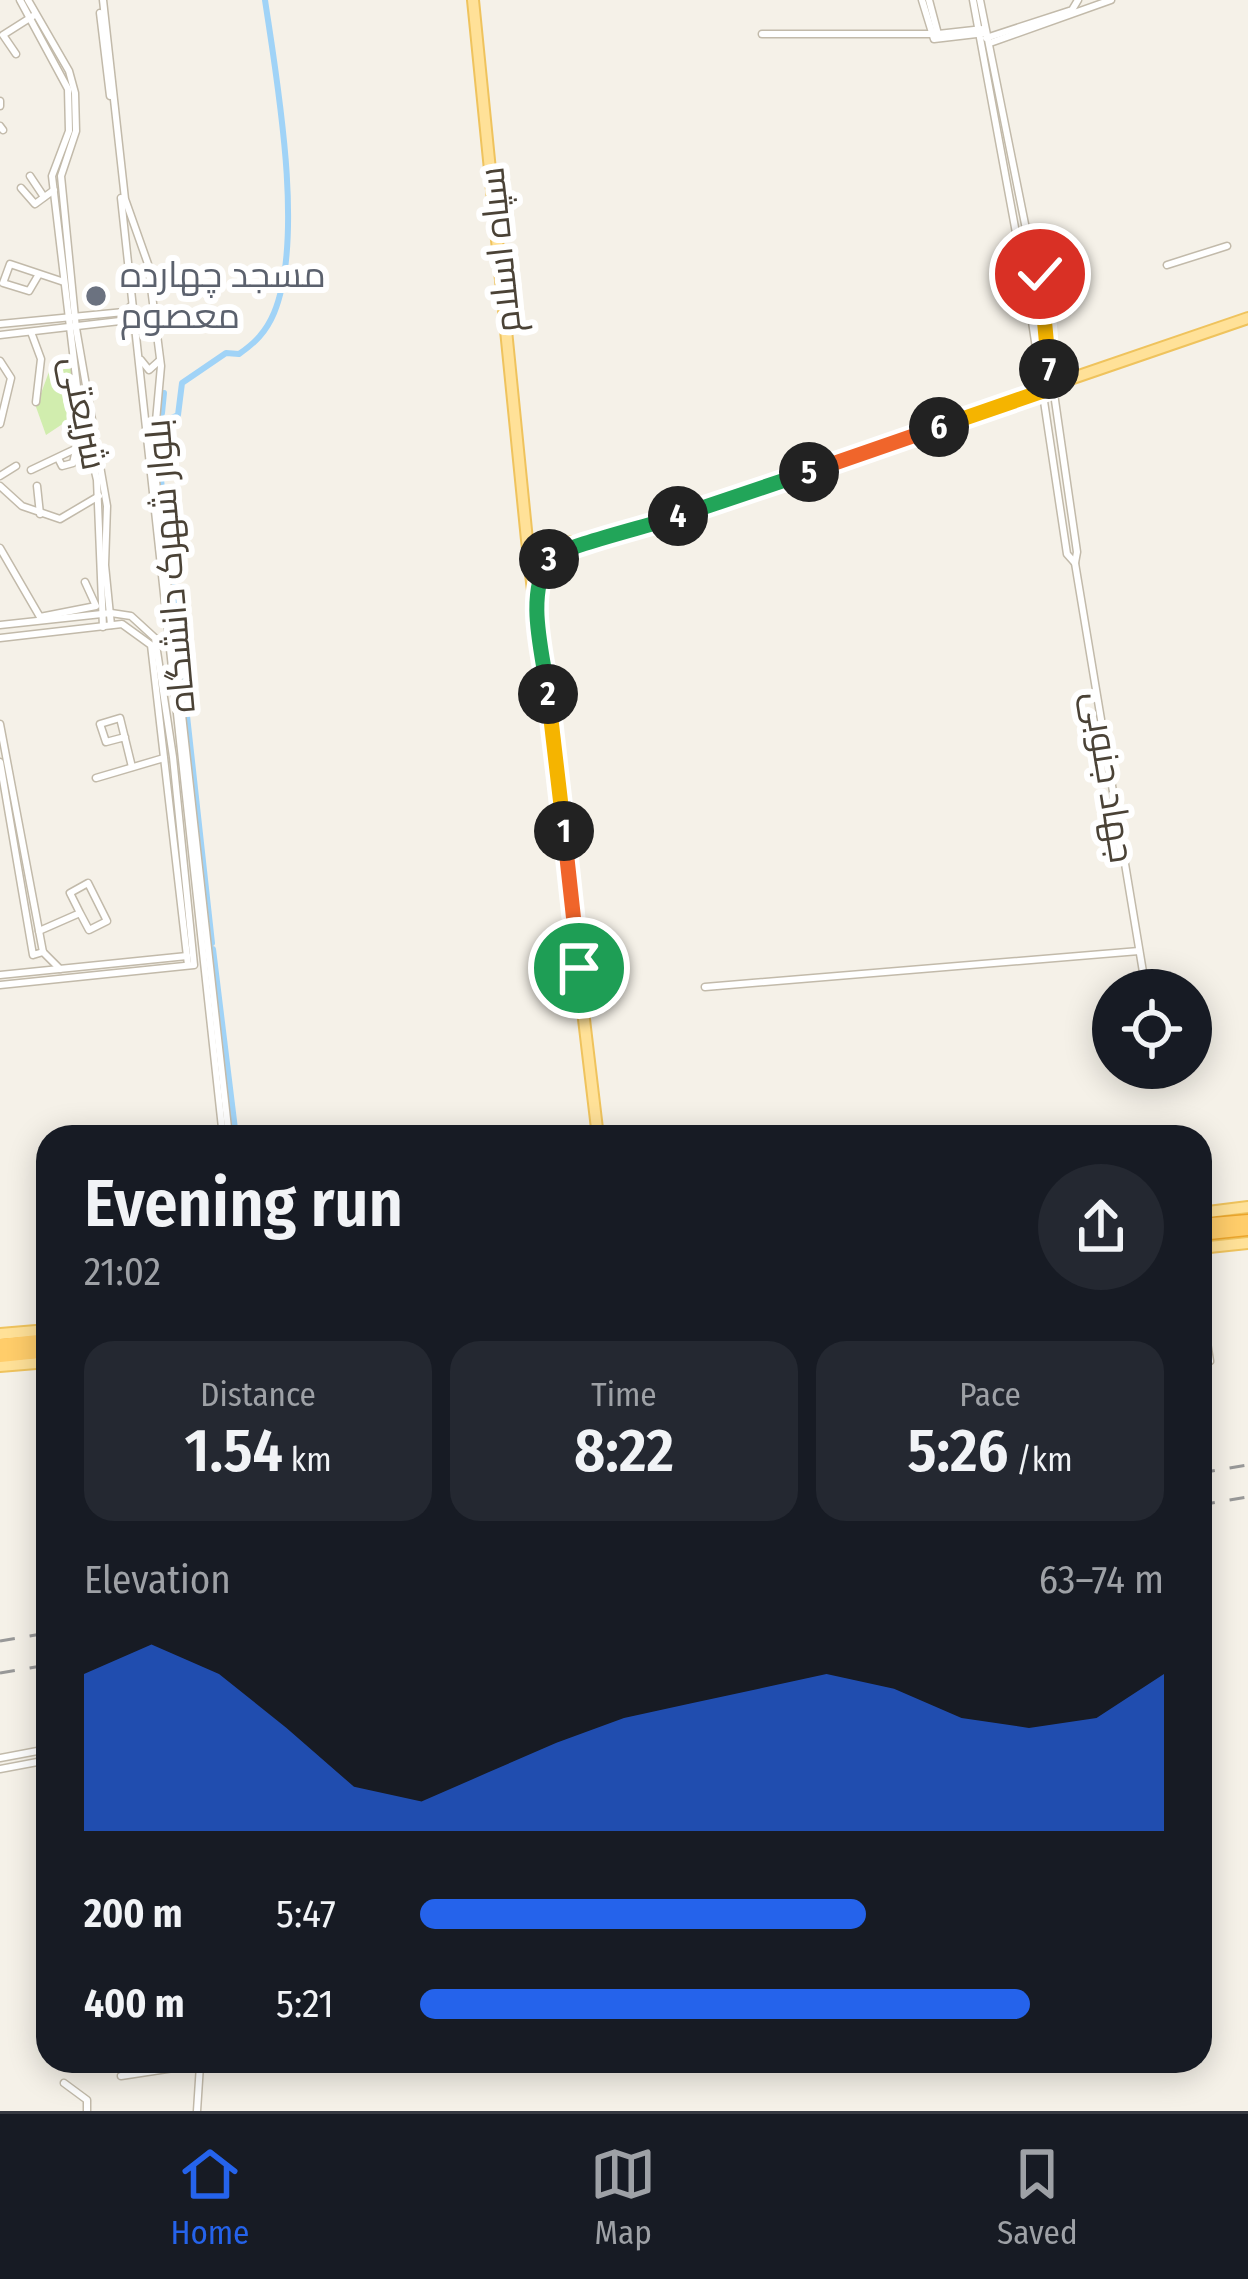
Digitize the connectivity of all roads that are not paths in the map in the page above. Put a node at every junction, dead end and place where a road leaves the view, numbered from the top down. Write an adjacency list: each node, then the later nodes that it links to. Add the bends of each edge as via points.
1 (24, 0): 9 (street, شریعتی)
2 (101, 0): 22 (street, بلوار شهرک دانشگاه, via 125,199); 26 (street, بلوار شهرک دانشگاه)
3 (473, 0): 51 (main road, سپاه اسلام)
4 (926, 0): 11 (street)
5 (976, 0): 12 (street)
6 (1078, 0): 8 (street); 12 (street, via 1072,10)
7 (1111, 0): 8 (street)
8 (1082, 10): 12 (street)
9 (33, 16): 13 (street, via 4,35); 16 (street, شریعتی, via 68,89 69,131 53,166); 29 (street, شریعتی, via 75,93 76,131 61,176)
10 (762, 34): 11 (street)
11 (935, 34): 12 (street)
12 (985, 36): 19 (street); 20 (street)
13 (16, 54)
14 (30, 176): 17 (street)
15 (21, 188): 17 (street, via 34,204)
16 (54, 190): 17 (street); 27 (street, شریعتی)
17 (44, 197)
18 (1227, 246): 21 (street)
19 (1031, 254): 20 (street); 25 (street, جهاد جنوبی, via 1042,262)
20 (1021, 260): 24 (street, جهاد جنوبی)
21 (1167, 265)
22 (149, 273): 26 (street, via 137,269); 37 (street, بلوار شهرک دانشگاه)
23 (39, 274): 23 (street, via 10,264 3,283 29,291); 27 (street)
24 (1025, 275): 25 (street); 39 (street, جهاد جنوبی)
25 (1037, 276): 39 (street, جهاد جنوبی)
26 (130, 281): 28 (street, بلوار شهرک دانشگاه)
27 (64, 282): 29 (street, شریعتی)
28 (132, 305): 29 (street); 32 (street, بلوار شهرک دانشگاه)
29 (71, 317): 31 (street); 33 (street, شریعتی)
30 (1248, 320): 39 (main road)
31 (0, 324)
32 (134, 325): 33 (street); 36 (street, بلوار شهرک دانشگاه)
33 (72, 328): 34 (street); 41 (street, شریعتی); 42 (street, شریعتی)
34 (31, 332): 35 (street); 40 (street, via 41,359)
35 (0, 335)
36 (138, 356): 37 (street, via 149,370); 87 (street, بلوار شهرک دانشگاه)
37 (160, 357): 86 (street, بلوار شهرک دانشگاه, via 154,454)
38 (0, 361): 43 (street, via 11,378)
39 (1047, 388): 54 (main road, via 607,541); 76 (street, جهاد جنوبی, via 1067,554 1075,563)
40 (36, 401)
41 (88, 402): 42 (street); 60 (street, شریعتی, via 107,506)
42 (79, 403): 44 (street, شریعتی)
43 (0, 424)
44 (90, 442): 46 (street); 50 (street, شریعتی)
45 (16, 466): 47 (street)
46 (31, 470)
47 (0, 476)
48 (38, 486): 52 (street)
49 (2, 492): 52 (street)
50 (99, 496): 52 (street, via 60,518); 60 (street, شریعتی)
51 (525, 500): 53 (main road, سپاه اسلام); 56 (main road, سپاه اسلام)
52 (40, 514)
53 (532, 534): 54 (main road); 56 (main road, سپاه اسلام)
54 (564, 546): 56 (main road); 58 (main road, via 545,564)
55 (0, 548): 57 (street, via 40,617 92,609 95,596)
56 (531, 550): 58 (main road, سپاه اسلام); 59 (main road, سپاه اسلام)
57 (85, 582)
58 (538, 586): 59 (main road, سپاه اسلام)
59 (537, 604): 88 (main road, سپاه اسلام)
60 (106, 613): 61 (street); 62 (street, شریعتی); 66 (street, via 131,616 155,638)
61 (0, 626)
62 (107, 626): 63 (street); 66 (street, via 131,627 151,645)
63 (0, 638)
64 (0, 724): 72 (street)
65 (124, 737): 65 (street, via 120,718 100,724 106,742); 68 (street)
66 (169, 757): 68 (street); 79 (street)
67 (0, 762): 70 (street)
68 (132, 767): 69 (street)
69 (96, 778)
70 (11, 827): 71 (street); 72 (street)
71 (0, 834)
72 (17, 837): 74 (street)
73 (80, 913): 73 (street, via 70,893 88,884 107,921 89,930); 75 (street)
74 (32, 918): 75 (street); 78 (street)
75 (39, 932): 77 (street)
76 (1139, 951): 81 (street, جهاد جنوبی); 85 (street)
77 (43, 952): 78 (street); 80 (street)
78 (33, 955): 82 (street)
79 (191, 960): 80 (street); 84 (street)
80 (59, 969): 82 (street)
81 (1142, 969)
82 (20, 973): 83 (street)
83 (0, 975)
84 (0, 985)
85 (705, 987)
86 (225, 1125)
87 (225, 1125)
88 (597, 1125)
89 (1248, 1209): 90 (main road)
90 (1212, 1225)
91 (1212, 1231): 93 (highway)
92 (1212, 1231): 93 (main road)
93 (1248, 1233)
94 (36, 1338): 95 (highway)
95 (1, 1345): 96 (highway)
96 (36, 1349)
97 (36, 1362): 98 (main road)
98 (0, 1366)
99 (36, 1751): 100 (street)
100 (0, 1758)
101 (36, 1762): 102 (street)
102 (0, 1768)
103 (138, 2073): 105 (street)
104 (199, 2073): 108 (street)
105 (121, 2076)
106 (64, 2083): 107 (street, via 87,2100)
107 (87, 2111)
108 (196, 2111)

